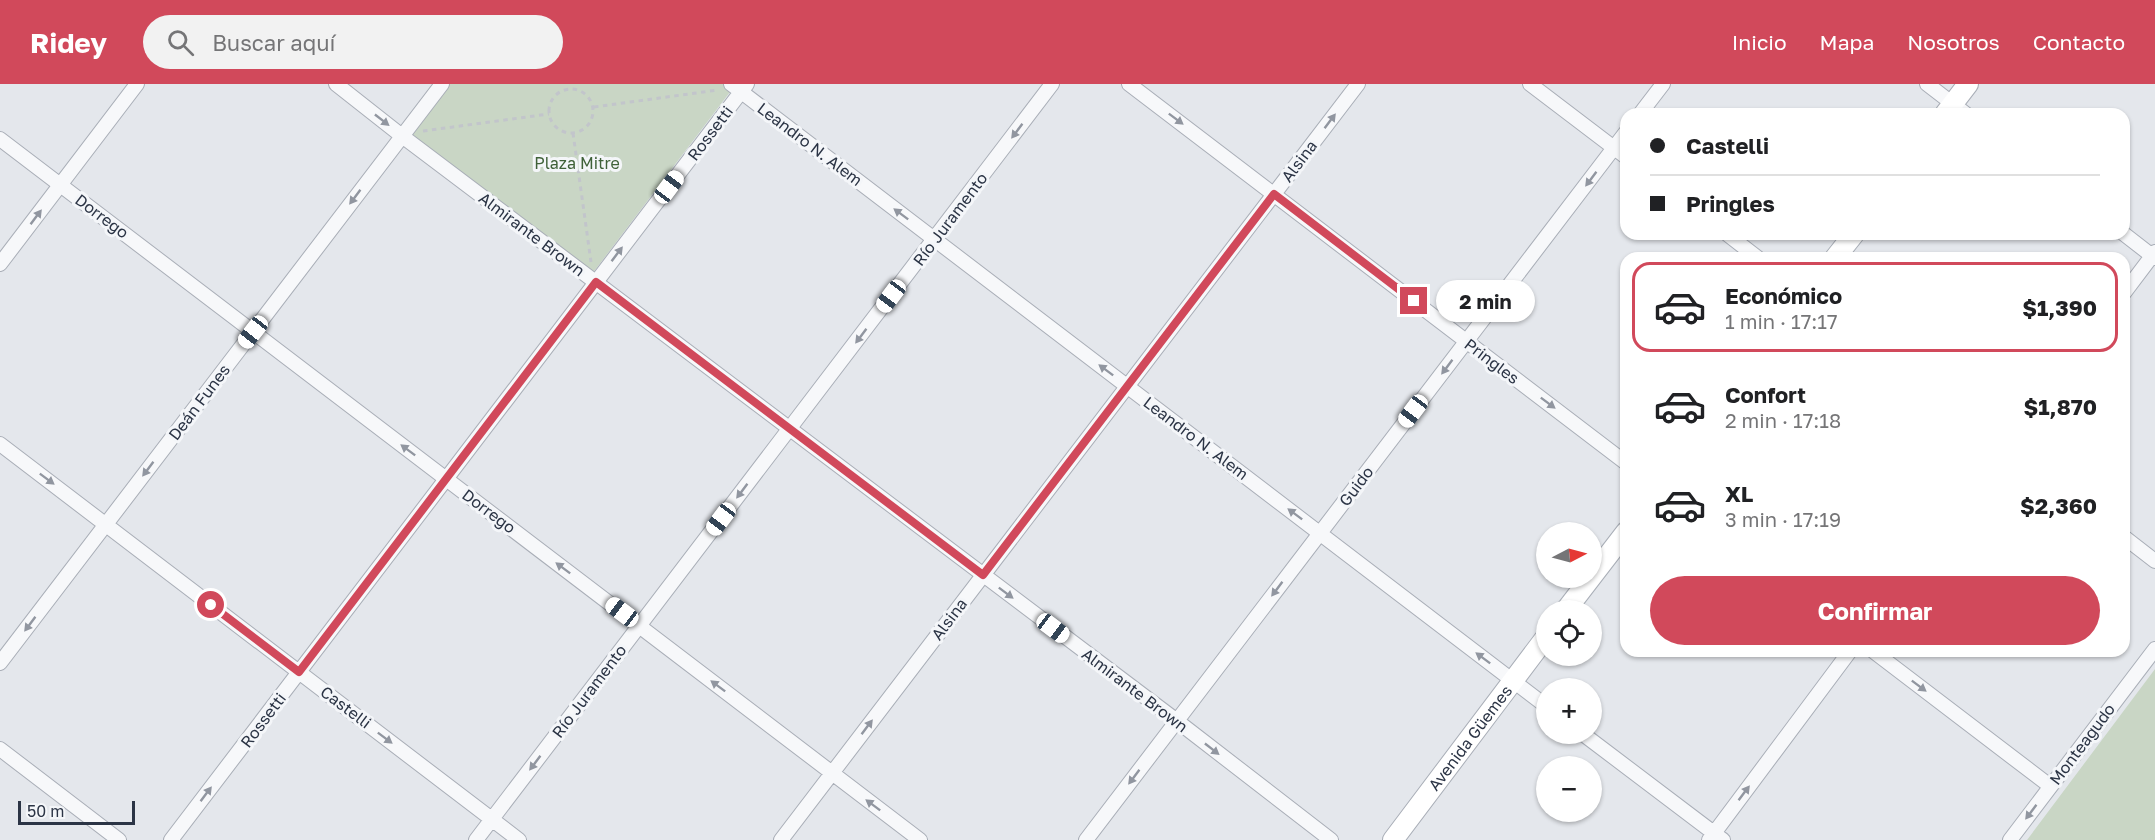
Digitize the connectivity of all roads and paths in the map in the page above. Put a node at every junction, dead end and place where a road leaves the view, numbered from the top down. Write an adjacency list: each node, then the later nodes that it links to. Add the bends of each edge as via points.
1 (137, 84): 25 (street)
2 (336, 84): 20 (street, Almirante Brown, one-way to 20)
3 (442, 84): 20 (street, Deán Funes)
4 (1052, 84): 28 (street, Río Juramento, one-way to 28)
5 (1129, 84): 26 (street, Pringles, one-way to 26)
6 (1358, 84): 26 (street, Alsina, one-way to 6)
7 (1530, 84): 23 (street)
8 (1663, 84): 14 (street)
9 (1927, 84): 15 (street)
10 (1968, 84): 16 (main road)
11 (568, 86): 13 (path, via 585,93); 17 (path, via 550,102)
12 (737, 87): 13 (path); 28 (street, Leandro N. Alem, one-way to 12); 35 (street, Rossetti, one-way to 12)
13 (593, 107): 19 (path, via 589,124)
14 (1645, 108)
15 (1952, 108)
16 (1956, 108)
17 (549, 114): 18 (path); 19 (path, via 560,130)
18 (423, 131)
19 (573, 133): 35 (path)
20 (402, 136): 35 (street, Almirante Brown); 37 (street, Deán Funes, one-way to 37)
21 (0, 139): 25 (street, Dorrego)
22 (1620, 140): 23 (street, Guido)
23 (1614, 148): 24 (street); 38 (street, Guido, one-way to 38)
24 (1620, 152)
25 (60, 185): 34 (street, one-way to 25); 37 (street, Dorrego)
26 (1274, 194): 38 (street, Pringles); 39 (street, Alsina)
27 (2130, 238): 31 (street)
28 (934, 239): 39 (street, Leandro N. Alem, one-way to 28); 40 (street, Río Juramento, one-way to 40)
29 (1734, 240): 30 (street)
30 (1750, 252)
31 (2154, 255): 36 (street)
32 (599, 259): 35 (path)
33 (583, 262): 35 (path)
34 (0, 264)
35 (594, 275): 40 (street, Almirante Brown); 43 (street, Rossetti)
36 (2130, 285)
37 (253, 332): 43 (street, Dorrego, one-way to 37); 44 (street, Deán Funes, one-way to 44)
38 (1467, 341): 42 (street, Pringles, one-way to 42); 45 (street, Guido, one-way to 45)
39 (1127, 386): 45 (street, Leandro N. Alem, one-way to 39); 49 (street, Alsina)
40 (789, 429): 49 (street, Almirante Brown); 51 (street, Río Juramento, one-way to 51)
41 (0, 444): 44 (street, Castelli, one-way to 44)
42 (1620, 458)
43 (446, 479): 51 (street, Dorrego, one-way to 43); 57 (street, Rossetti)
44 (106, 525): 56 (street, Deán Funes, one-way to 56); 57 (street, Castelli)
45 (1320, 533): 58 (street, Leandro N. Alem, one-way to 45); 60 (street, Guido, one-way to 60)
46 (1620, 540): 50 (main road)
47 (2130, 542): 48 (street)
48 (2155, 561)
49 (983, 575): 60 (street, Almirante Brown, one-way to 60); 63 (street, Alsina, one-way to 49)
50 (1574, 600)
51 (639, 626): 63 (street, Dorrego, one-way to 51); 65 (street, Río Juramento, one-way to 65)
52 (2155, 649): 64 (street, Monteagudo)
53 (1536, 650): 58 (main road, Avenida Güemes)
54 (1846, 657): 66 (street, one-way to 54)
55 (1881, 657): 64 (street, one-way to 64)
56 (0, 663)
57 (299, 672): 65 (street, Castelli, one-way to 65); 68 (street, Rossetti, one-way to 57)
58 (1513, 680): 59 (street, Leandro N. Alem); 75 (main road, Avenida Güemes)
59 (1536, 698)
60 (1177, 721): 73 (street, Guido, one-way to 73); 74 (street, Almirante Brown, one-way to 74)
61 (1596, 744): 66 (street)
62 (0, 749): 67 (street)
63 (832, 773): 71 (street, Alsina); 72 (street, Dorrego, one-way to 63)
64 (2050, 786): 76 (street, Monteagudo, one-way to 76)
65 (492, 819): 69 (street, Río Juramento); 70 (street, Castelli)
66 (1715, 838)
67 (119, 840)
68 (171, 840)
69 (476, 840)
70 (519, 840)
71 (781, 840)
72 (920, 840)
73 (1086, 840)
74 (1331, 840)
75 (1393, 840)
76 (2010, 840)

